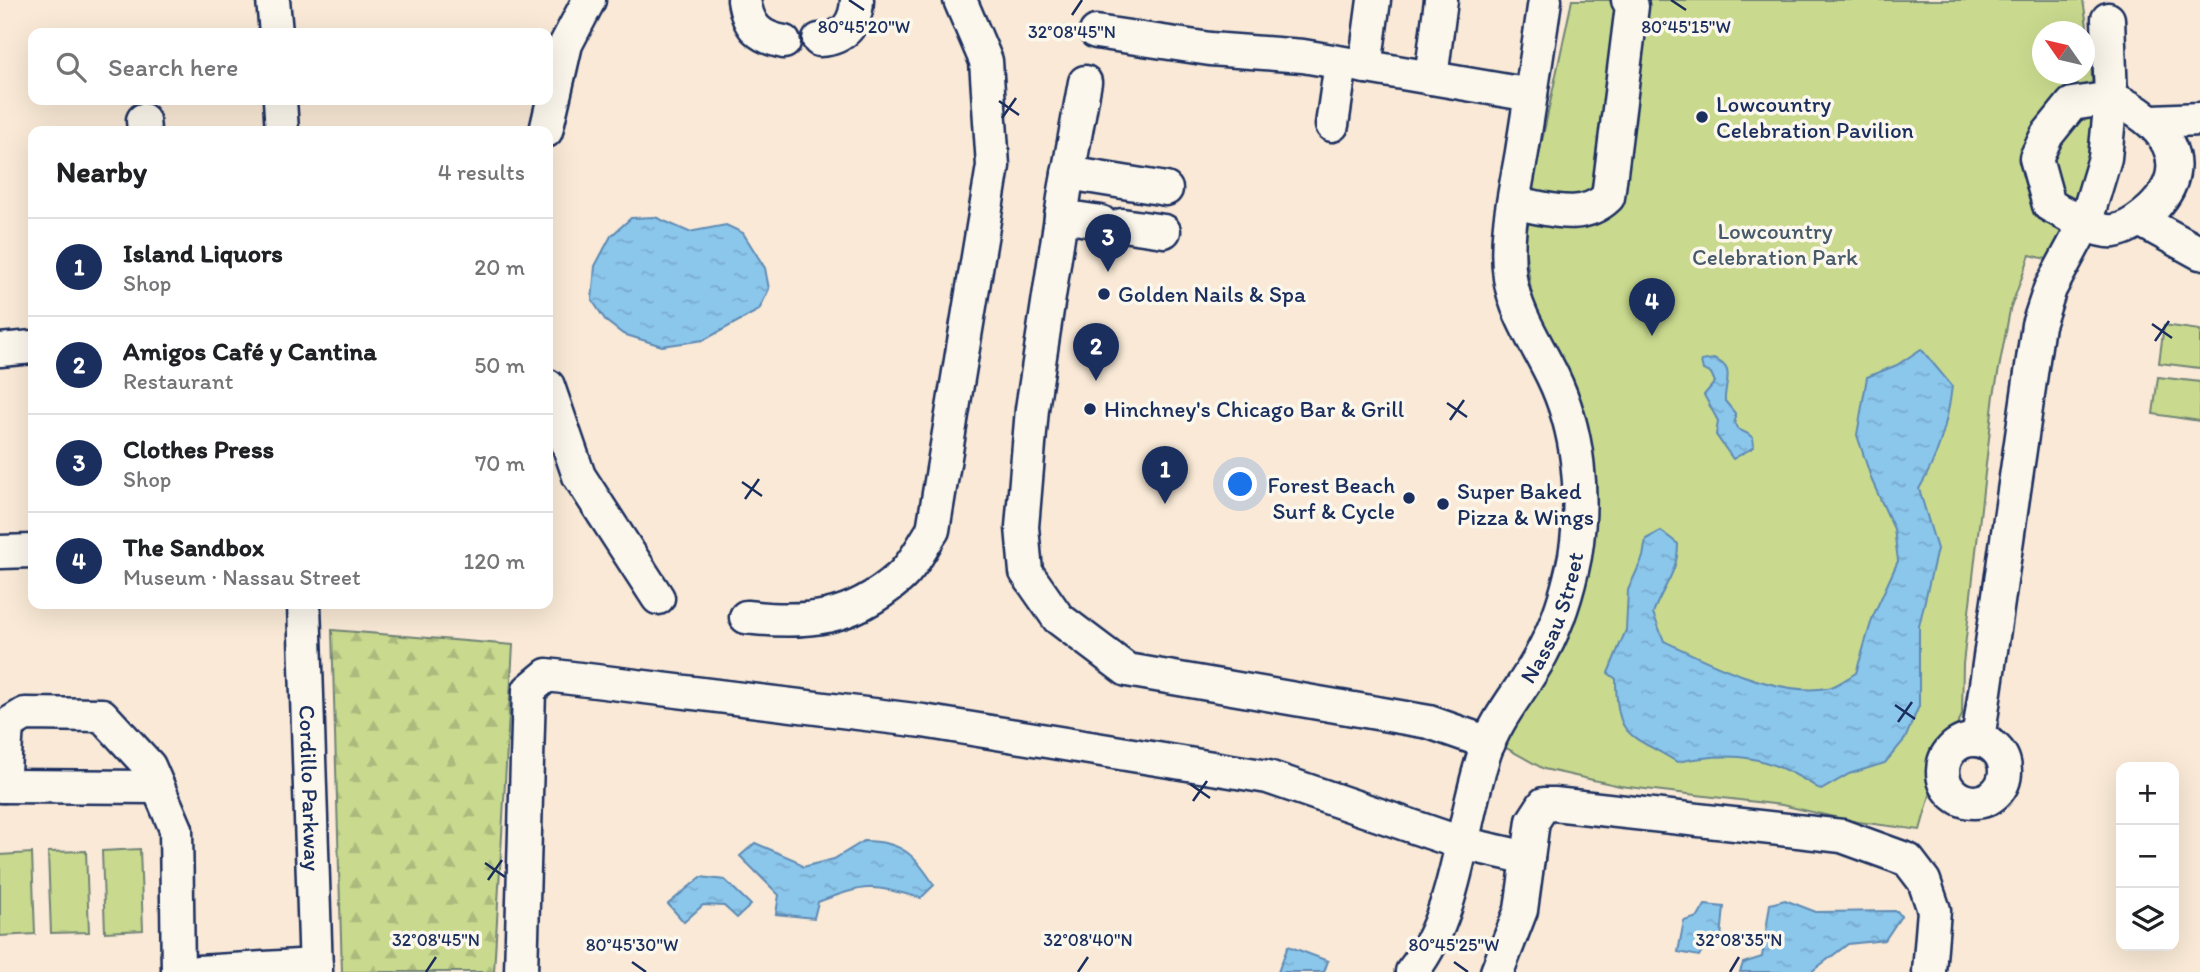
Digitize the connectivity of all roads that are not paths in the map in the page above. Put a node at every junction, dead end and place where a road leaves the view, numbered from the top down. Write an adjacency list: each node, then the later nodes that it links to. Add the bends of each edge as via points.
1 (273, 0): 11 (street)
2 (589, 0): 20 (street, via 566,44)
3 (744, 0): 14 (street, via 747,20 758,33)
4 (857, 0): 13 (street, via 851,26 840,36)
5 (960, 0): 43 (street, via 986,61 993,166 933,530 900,577 864,602 820,620)
6 (1374, 0): 15 (street)
7 (1441, 0): 16 (street)
8 (1545, 0): 18 (street, Nassau Street)
9 (1629, 0): 30 (street, via 1632,6 1608,197 1596,209 1575,213)
10 (2109, 6): 19 (street)
11 (276, 28)
12 (1097, 32): 15 (street)
13 (819, 40)
14 (784, 41)
15 (1353, 65): 16 (street); 25 (street)
16 (1431, 78): 18 (street)
17 (1085, 82): 28 (street)
18 (1531, 95): 30 (street, Nassau Street)
19 (2111, 98): 24 (street); 33 (street, via 2105,158); 33 (street, via 2073,104 2047,135 2036,158 2049,205)
20 (553, 101)
21 (280, 105): 26 (street)
22 (552, 105): 27 (street)
23 (2200, 119): 24 (street)
24 (2153, 121): 32 (street, via 2171,146 2174,183)
25 (1332, 125)
26 (282, 126)
27 (547, 126)
28 (1068, 173): 29 (street); 31 (street)
29 (1166, 188)
30 (1514, 203): 45 (street, Nassau Street, via 1508,261 1518,310 1567,409 1578,465 1575,555 1543,652)
31 (1061, 216): 34 (street); 45 (street, via 1032,410 1022,527 1026,572 1058,618 1127,670 1429,722)
32 (2140, 220): 33 (street, via 2113,231); 35 (street)
33 (2085, 224): 44 (street, via 2050,289 2038,325)
34 (1164, 231)
35 (2200, 253)
36 (28, 347): 37 (street)
37 (0, 350)
38 (553, 401): 41 (street, via 579,476)
39 (28, 551): 40 (street)
40 (0, 552)
41 (658, 598)
42 (304, 609): 50 (street, Cordillo Parkway)
43 (747, 617)
44 (1978, 740)
45 (1489, 743): 48 (street, Nassau Street)
46 (1, 786): 47 (street); 47 (street, via 7,725 25,714 51,714 102,715 149,766)
47 (158, 787): 51 (street, via 176,829)
48 (1461, 843): 49 (street); 53 (street, via 1268,777 923,721 547,675 529,690); 54 (street, Nassau Street, via 1447,902 1421,962)
49 (1528, 858): 55 (street, via 1521,910); 56 (street, via 1533,821 1544,804 1842,836 1908,860 1924,881 1934,909)
50 (316, 969): 52 (street)
51 (178, 972)
52 (198, 972)
53 (521, 972)
54 (1412, 972)
55 (1497, 972)
56 (1929, 972)

